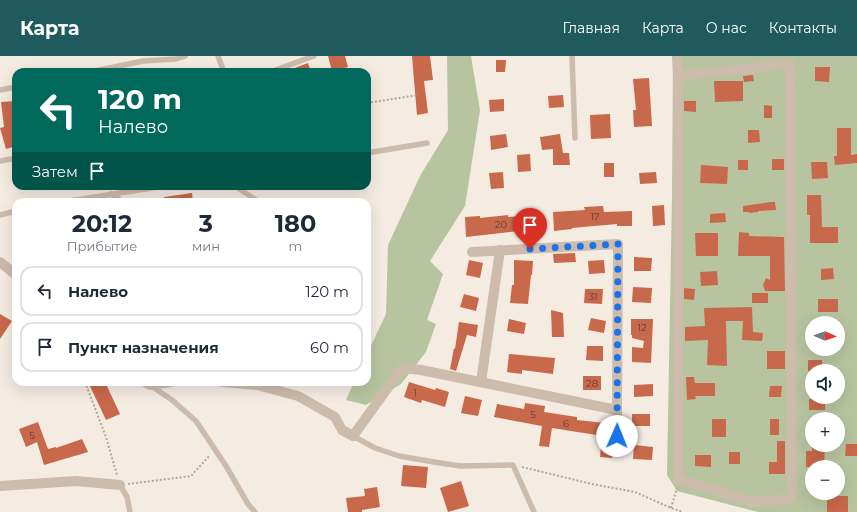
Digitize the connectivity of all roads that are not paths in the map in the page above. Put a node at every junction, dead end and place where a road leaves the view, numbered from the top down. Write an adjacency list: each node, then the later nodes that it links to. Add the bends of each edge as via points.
1 (185, 56): 6 (lane, via 176,60)
2 (218, 56): 8 (lane)
3 (314, 56): 9 (lane)
4 (572, 56): 13 (lane)
5 (677, 56): 10 (street)
6 (143, 58): 7 (lane)
7 (105, 68)
8 (222, 68)
9 (281, 68)
10 (678, 76): 10 (street, via 678,479 753,502 788,499 792,496 790,64)
11 (12, 88): 12 (lane)
12 (0, 90)
13 (575, 138)
14 (426, 143): 15 (lane)
15 (371, 152)
16 (12, 159): 17 (lane)
17 (0, 161)
18 (138, 190): 20 (lane)
19 (241, 190): 23 (lane)
20 (111, 194): 21 (lane); 22 (lane)
21 (87, 198)
22 (117, 198)
23 (253, 198)
24 (12, 212): 25 (lane)
25 (0, 215)
26 (500, 250): 27 (street); 30 (street); 33 (street, via 618,244)
27 (472, 252)
28 (0, 262): 29 (street)
29 (12, 272)
30 (481, 382): 33 (street); 34 (street, via 402,368)
31 (151, 386): 39 (lane, via 196,421)
32 (260, 386): 34 (street, via 298,396 335,417 342,430)
33 (617, 410): 35 (street)
34 (353, 436): 40 (lane, via 375,448 399,456 461,466 513,465)
35 (617, 448)
36 (120, 485): 37 (street, via 76,481); 38 (lane, via 127,497)
37 (0, 486)
38 (130, 512)
39 (255, 512)
40 (534, 512)

